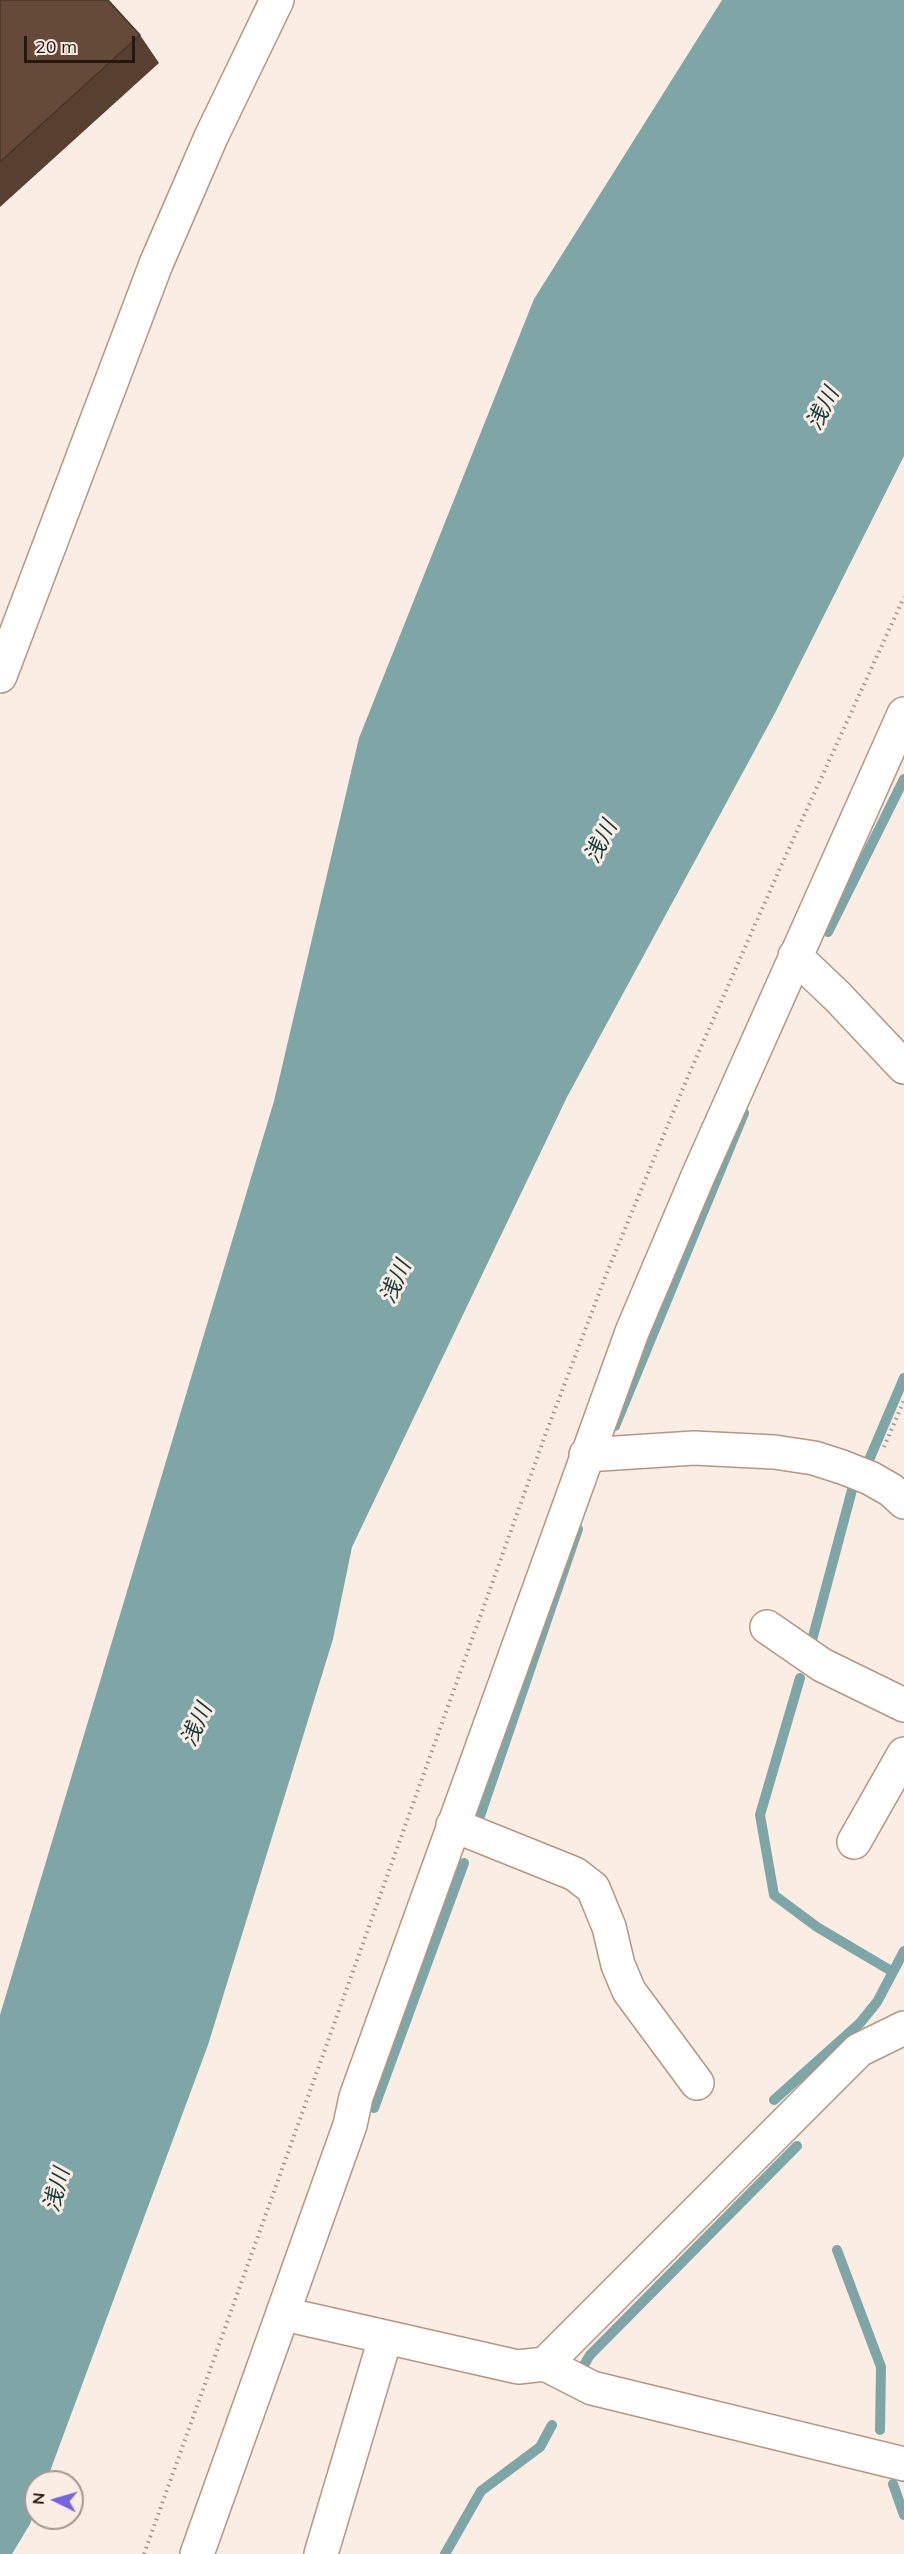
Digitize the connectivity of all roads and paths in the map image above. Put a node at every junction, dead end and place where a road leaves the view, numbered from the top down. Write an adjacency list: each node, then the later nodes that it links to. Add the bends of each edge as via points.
1 (277, 0): 2 (street, via 156,264)
2 (0, 676)
3 (904, 714): 4 (street)
4 (795, 956): 5 (street); 7 (street, via 632,1332)
5 (904, 1067)
6 (904, 1400): 8 (path)
7 (586, 1455): 8 (street, via 693,1448 774,1452 814,1458); 13 (street)
8 (870, 1478): 9 (street)
9 (904, 1502)
10 (766, 1627): 11 (street, via 822,1665)
11 (904, 1705)
12 (904, 1754): 14 (street)
13 (453, 1825): 16 (street, via 575,1874 593,1888 629,1991); 17 (street)
14 (854, 1842)
15 (904, 2028): 19 (street, via 859,2050)
16 (697, 2083)
17 (284, 2314): 18 (street); 21 (street)
18 (385, 2339): 19 (street, via 518,2367); 22 (street)
19 (545, 2364): 20 (street, via 592,2388)
20 (904, 2464)
21 (197, 2554)
22 (321, 2554)

